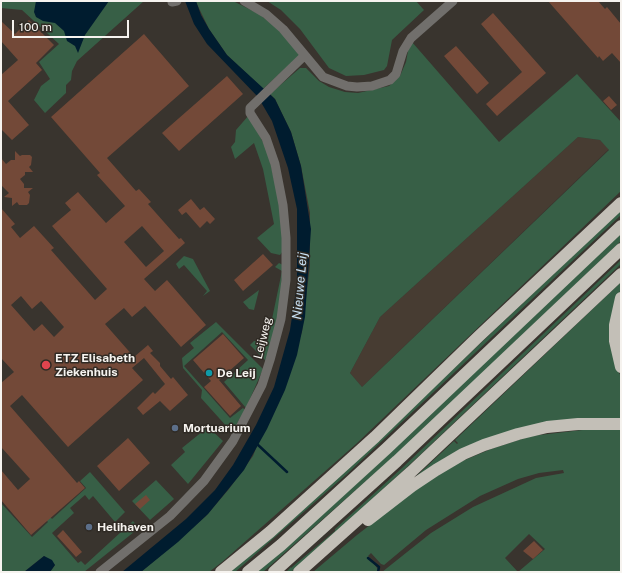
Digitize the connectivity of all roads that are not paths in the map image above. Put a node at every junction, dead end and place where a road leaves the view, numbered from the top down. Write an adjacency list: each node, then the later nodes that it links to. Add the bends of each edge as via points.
1 (244, 1): 3 (street, via 283,28)
2 (453, 1): 3 (street, via 411,38 403,51 396,74 382,83 357,87 331,81 316,72)
3 (304, 56): 12 (street, Leijweg, via 253,104 250,111 266,138 275,164 286,238 286,280 268,369 233,441 204,481 170,516)
4 (621, 203): 13 (highway, via 374,437)
5 (621, 226): 14 (highway, via 386,449)
6 (621, 248): 15 (highway, via 398,461)
7 (621, 274): 11 (highway)
8 (621, 298): 9 (highway, via 615,324 615,341)
9 (621, 366)
10 (621, 424): 11 (highway, via 547,427 484,445 436,470 366,522)
11 (339, 537): 16 (highway)
12 (100, 572)
13 (222, 572)
14 (248, 572)
15 (274, 572)
16 (299, 572)

